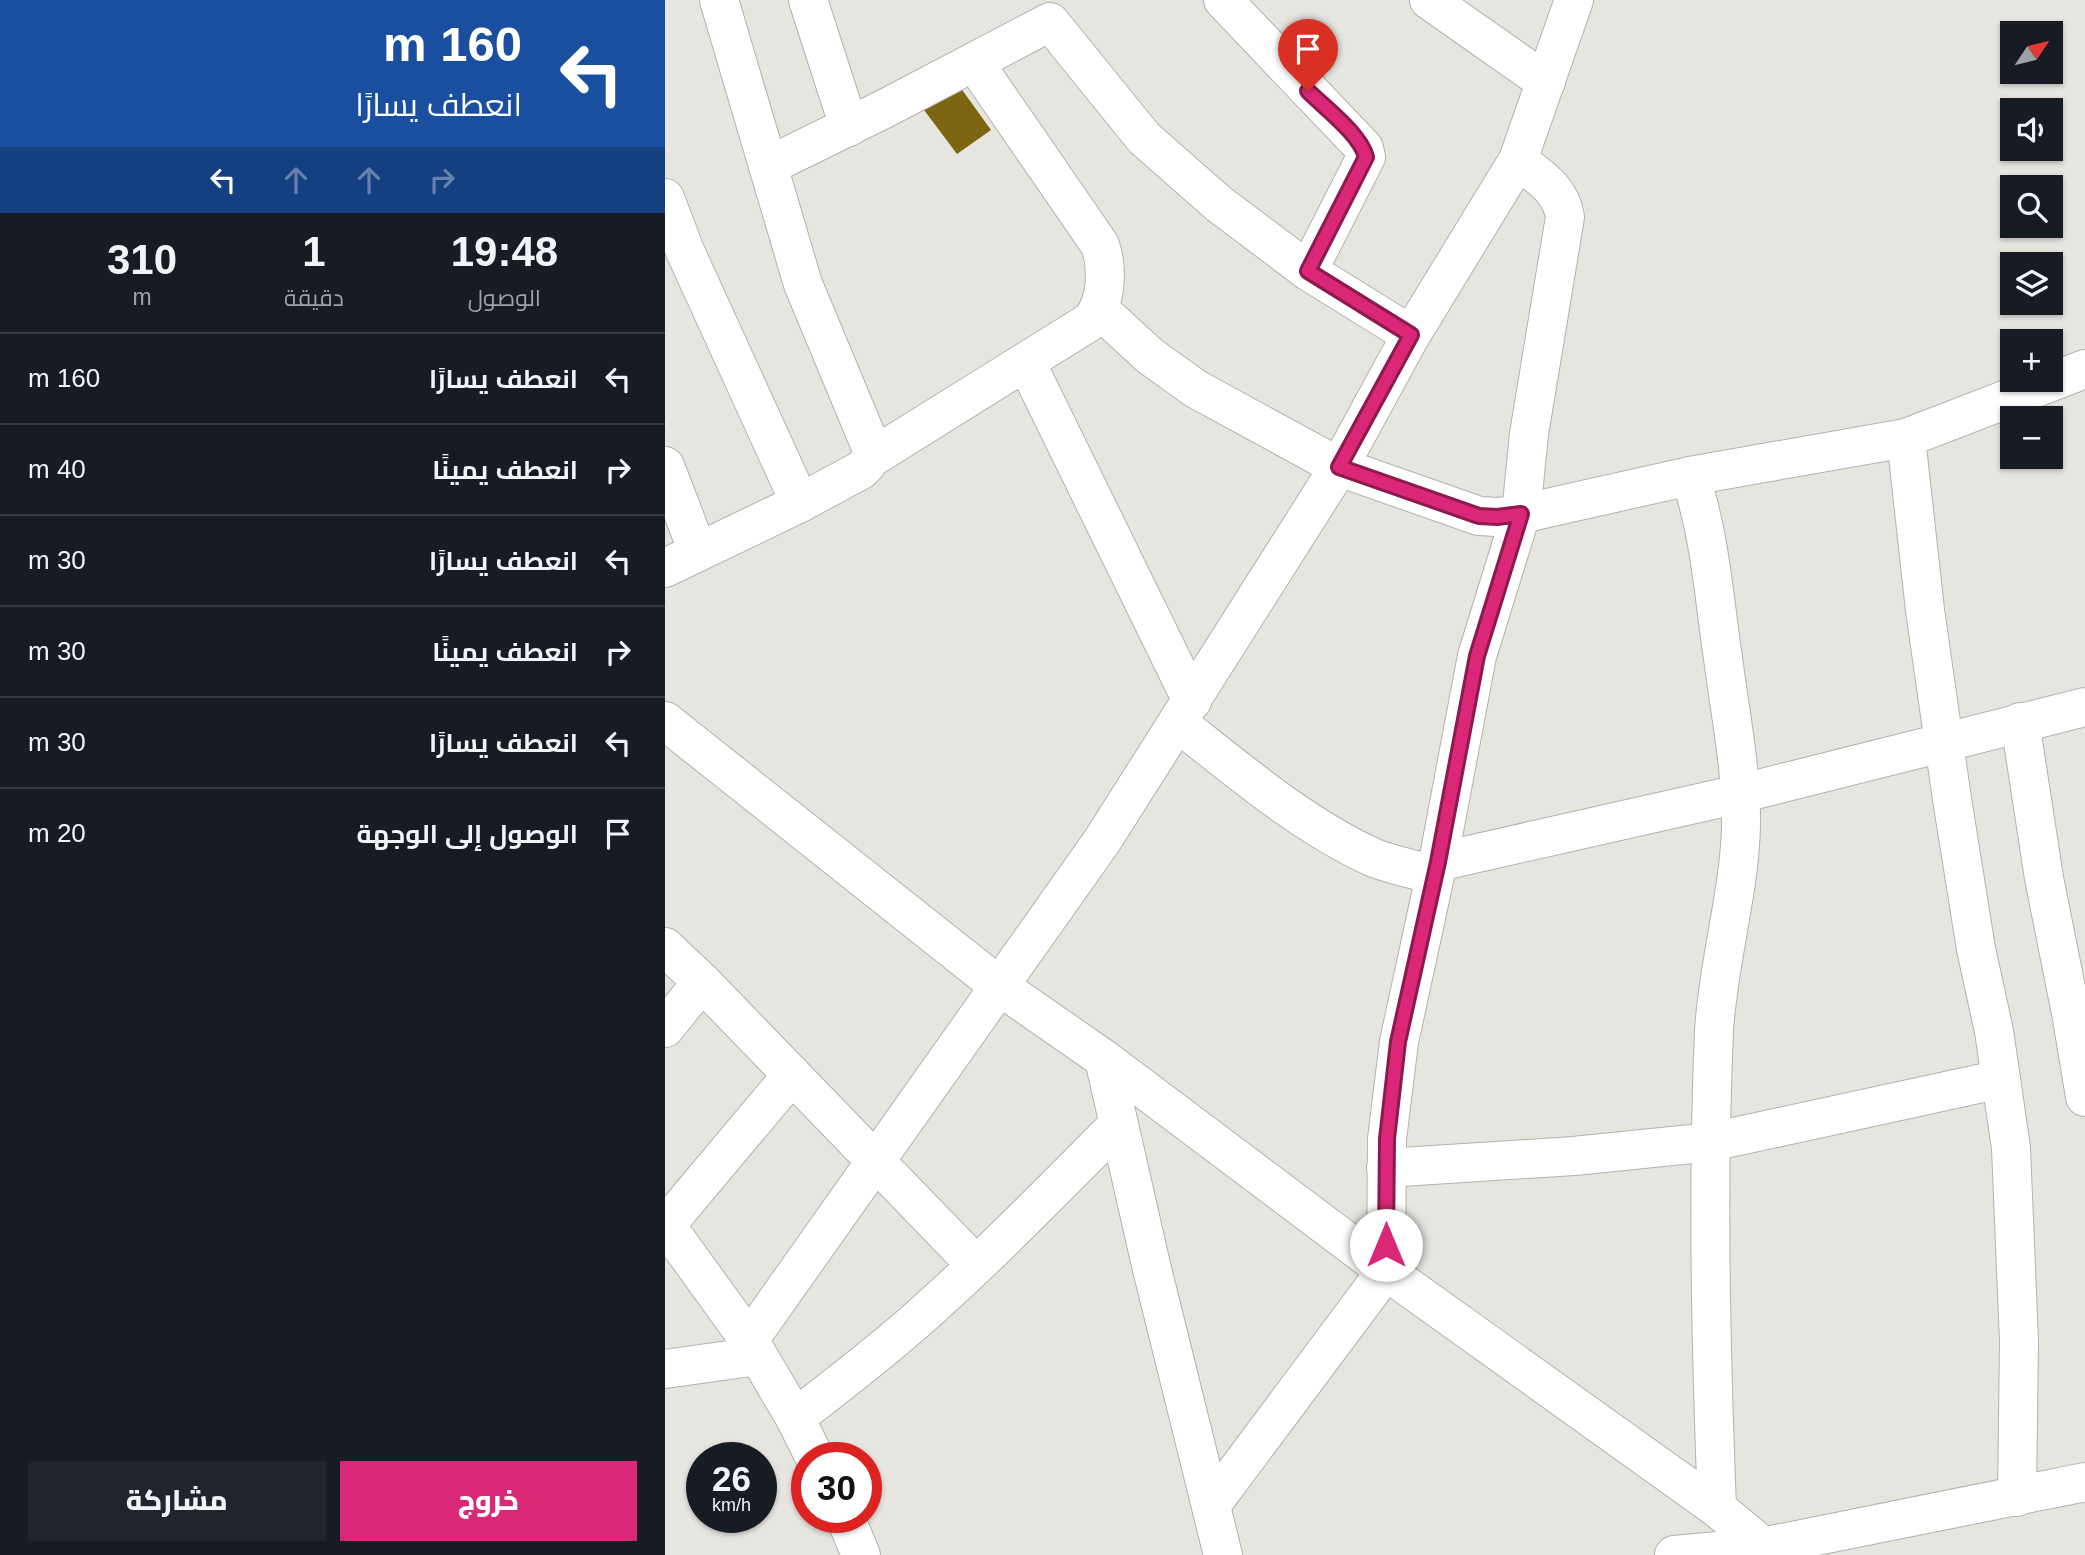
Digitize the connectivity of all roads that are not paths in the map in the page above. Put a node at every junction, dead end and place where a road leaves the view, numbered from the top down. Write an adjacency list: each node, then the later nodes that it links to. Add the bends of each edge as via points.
1 (719, 0): 11 (street)
2 (808, 0): 9 (street)
3 (1223, 0): 13 (street, via 1364,148 1366,157)
4 (1429, 0): 8 (street)
5 (1574, 0): 8 (street)
6 (1062, 11): 7 (street); 13 (street, via 1144,138 1219,204)
7 (974, 62): 9 (street); 14 (street, via 1100,244 1105,270)
8 (1546, 82): 10 (street)
9 (849, 127): 11 (street)
10 (1518, 160): 15 (street); 24 (street, via 1554,189 1565,217 1529,434)
11 (768, 166): 19 (street, via 803,284 871,444)
12 (665, 198): 23 (street)
13 (1308, 271): 15 (street)
14 (1100, 310): 16 (street, via 1091,321); 21 (street, via 1150,356 1196,389)
15 (1411, 335): 21 (street)
16 (1026, 362): 19 (street); 27 (street)
17 (2085, 369): 18 (street)
18 (1906, 438): 22 (street); 30 (street)
19 (871, 458): 23 (street, via 861,470)
20 (665, 466): 25 (street)
21 (1339, 467): 24 (street, via 1479,516); 27 (street)
22 (1690, 476): 24 (street); 31 (street, via 1706,540)
23 (800, 503): 25 (street)
24 (1521, 514): 32 (street, via 1477,656)
25 (682, 560)
26 (2085, 707): 29 (street)
27 (1185, 712): 32 (street, via 1272,795 1345,843 1375,858); 35 (street, via 1103,841)
28 (665, 721): 35 (street)
29 (2020, 722): 30 (street); 40 (street, via 2043,878)
30 (1944, 742): 31 (street); 39 (street)
31 (1739, 794): 32 (street); 42 (street, via 1741,827 1716,1009)
32 (1436, 868): 44 (street, via 1398,1042)
33 (665, 947): 34 (street)
34 (702, 982): 36 (street); 38 (street)
35 (999, 986): 37 (street); 43 (street)
36 (665, 1028)
37 (1104, 1059): 41 (street); 47 (street)
38 (792, 1075): 43 (street); 45 (street)
39 (2001, 1079): 42 (street); 53 (street, via 2011,1148 2015,1228)
40 (2085, 1097)
41 (1118, 1125): 46 (street); 54 (street)
42 (1711, 1142): 44 (street); 55 (street, via 1710,1334)
43 (876, 1160): 46 (street); 48 (street)
44 (1386, 1168): 47 (street)
45 (669, 1234): 48 (street)
46 (977, 1265): 50 (street, via 863,1366)
47 (1387, 1271): 54 (street); 55 (street)
48 (753, 1348): 49 (street); 50 (street)
49 (665, 1369)
50 (795, 1418): 51 (street)
51 (807, 1442)
52 (2085, 1482): 53 (street)
53 (2017, 1497): 57 (street)
54 (1212, 1504): 59 (street)
55 (1717, 1508): 57 (street)
56 (852, 1533): 58 (street)
57 (1767, 1551): 60 (street)
58 (861, 1555)
59 (1223, 1555)
60 (1674, 1555)

